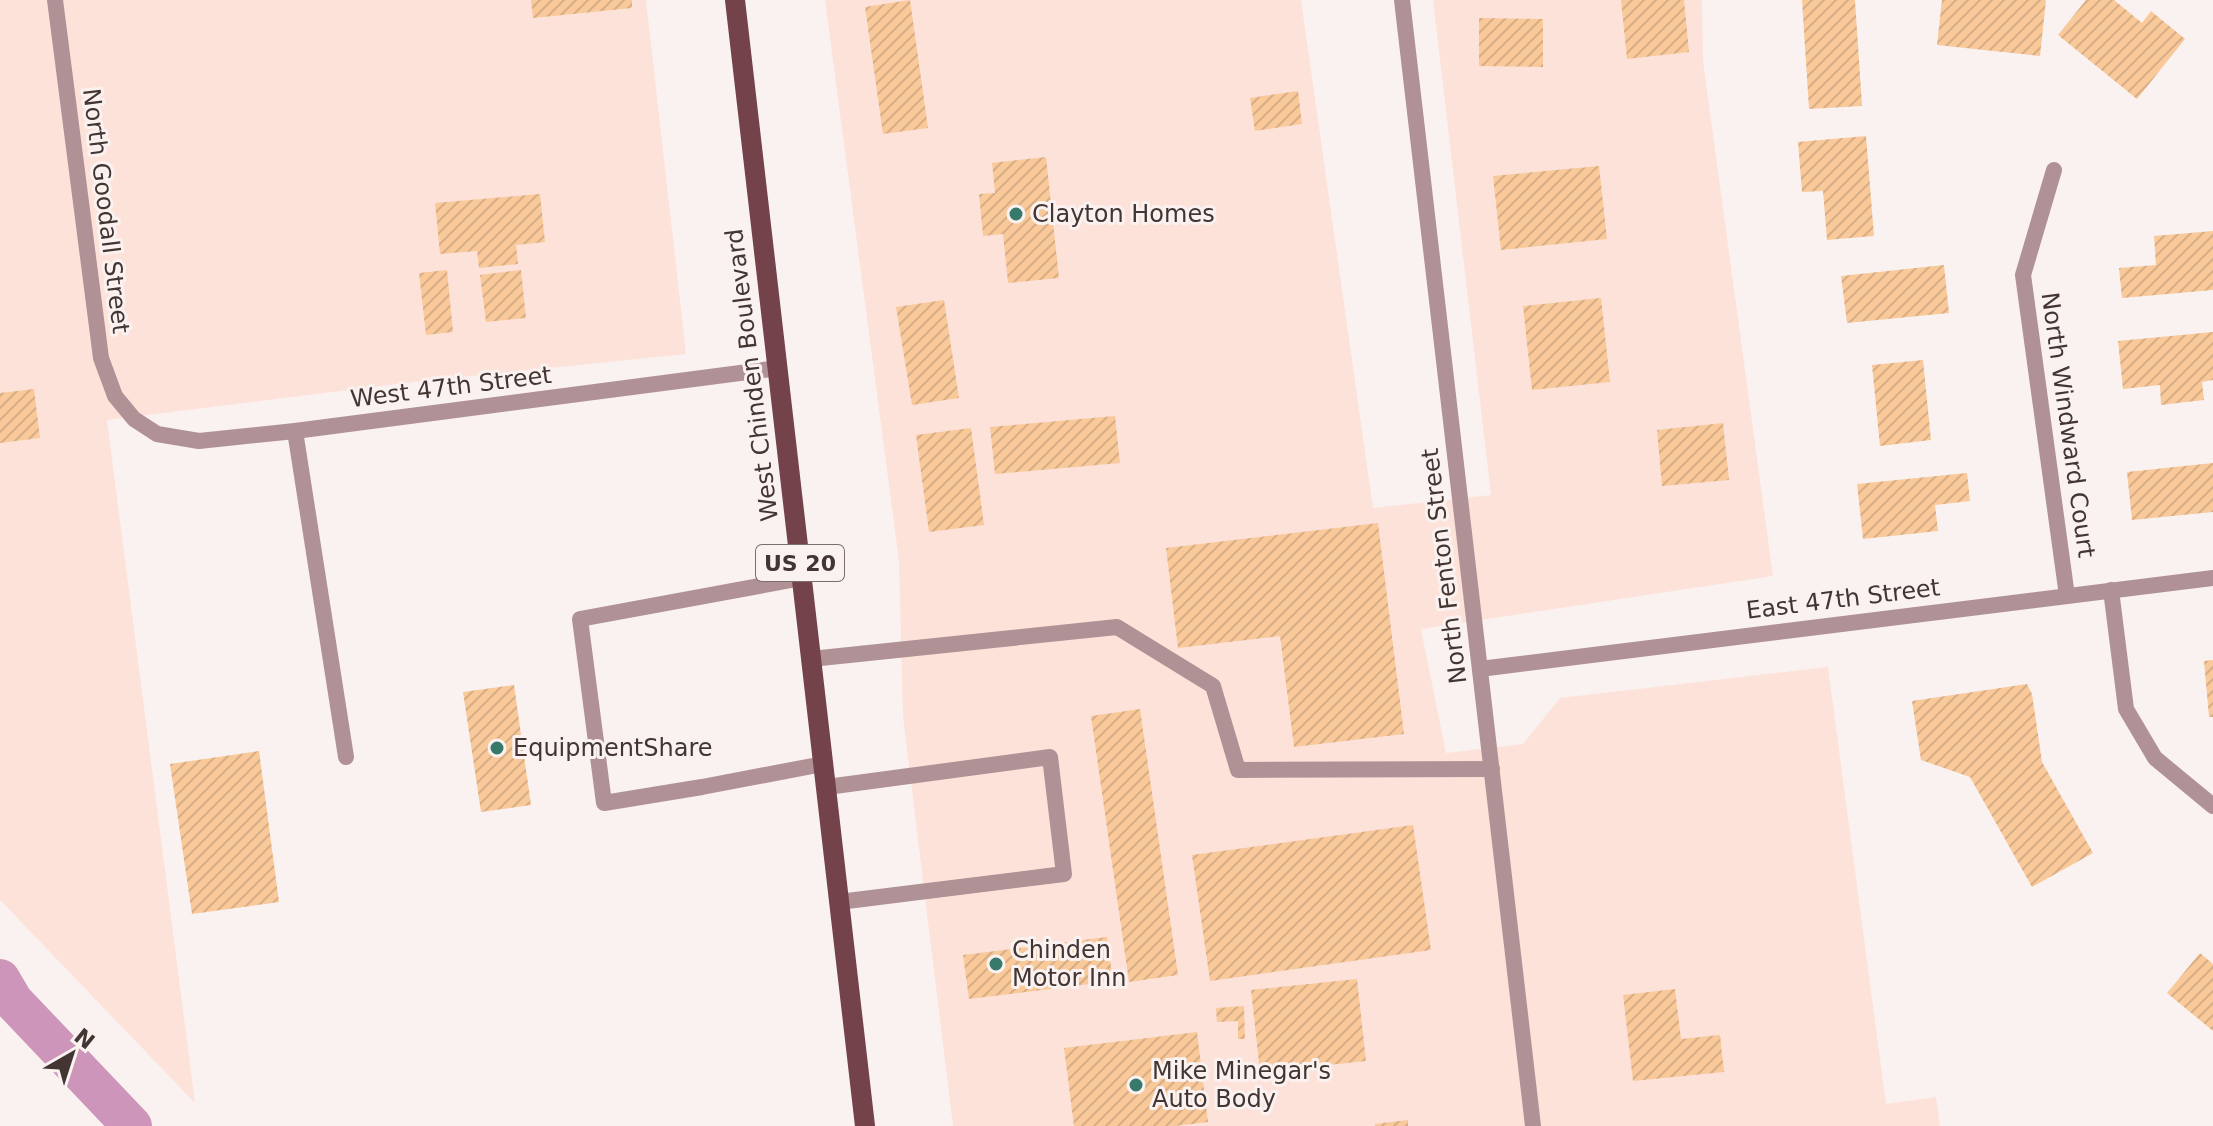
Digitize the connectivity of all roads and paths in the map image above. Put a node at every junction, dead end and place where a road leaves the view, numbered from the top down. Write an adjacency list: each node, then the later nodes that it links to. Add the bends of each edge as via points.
1 (55, 0): 6 (street, North Goodall Street, via 101,358 115,396)
2 (735, 0): 5 (main road, West Chinden Boulevard / US 20)
3 (1402, 0): 13 (street, North Fenton Street)
4 (2054, 170): 11 (street, North Windward Court, via 2023,275)
5 (778, 368): 7 (street, West 47th Street); 8 (main road, West Chinden Boulevard / US 20)
6 (134, 419): 7 (street, West 47th Street, via 157,434 199,441)
7 (295, 431): 14 (street)
8 (802, 578): 12 (main road, West Chinden Boulevard / US 20); 15 (street, via 580,619 604,803)
9 (2213, 578): 10 (street, East 47th Street)
10 (2111, 590): 11 (street, East 47th Street); 18 (street, via 2126,709 2155,758)
11 (2067, 596): 13 (street, East 47th Street)
12 (811, 659): 15 (main road, West Chinden Boulevard / US 20); 16 (street, via 1117,627 1213,686 1238,770)
13 (1480, 669): 16 (street, North Fenton Street)
14 (346, 757)
15 (823, 764): 17 (main road, West Chinden Boulevard / US 20)
16 (1492, 769): 21 (street, North Fenton Street)
17 (827, 787): 19 (main road, West Chinden Boulevard / US 20); 19 (street, via 1050,757 1064,874)
18 (2213, 806)
19 (839, 902): 20 (main road, West Chinden Boulevard / US 20)
20 (865, 1126)
21 (1533, 1126)

